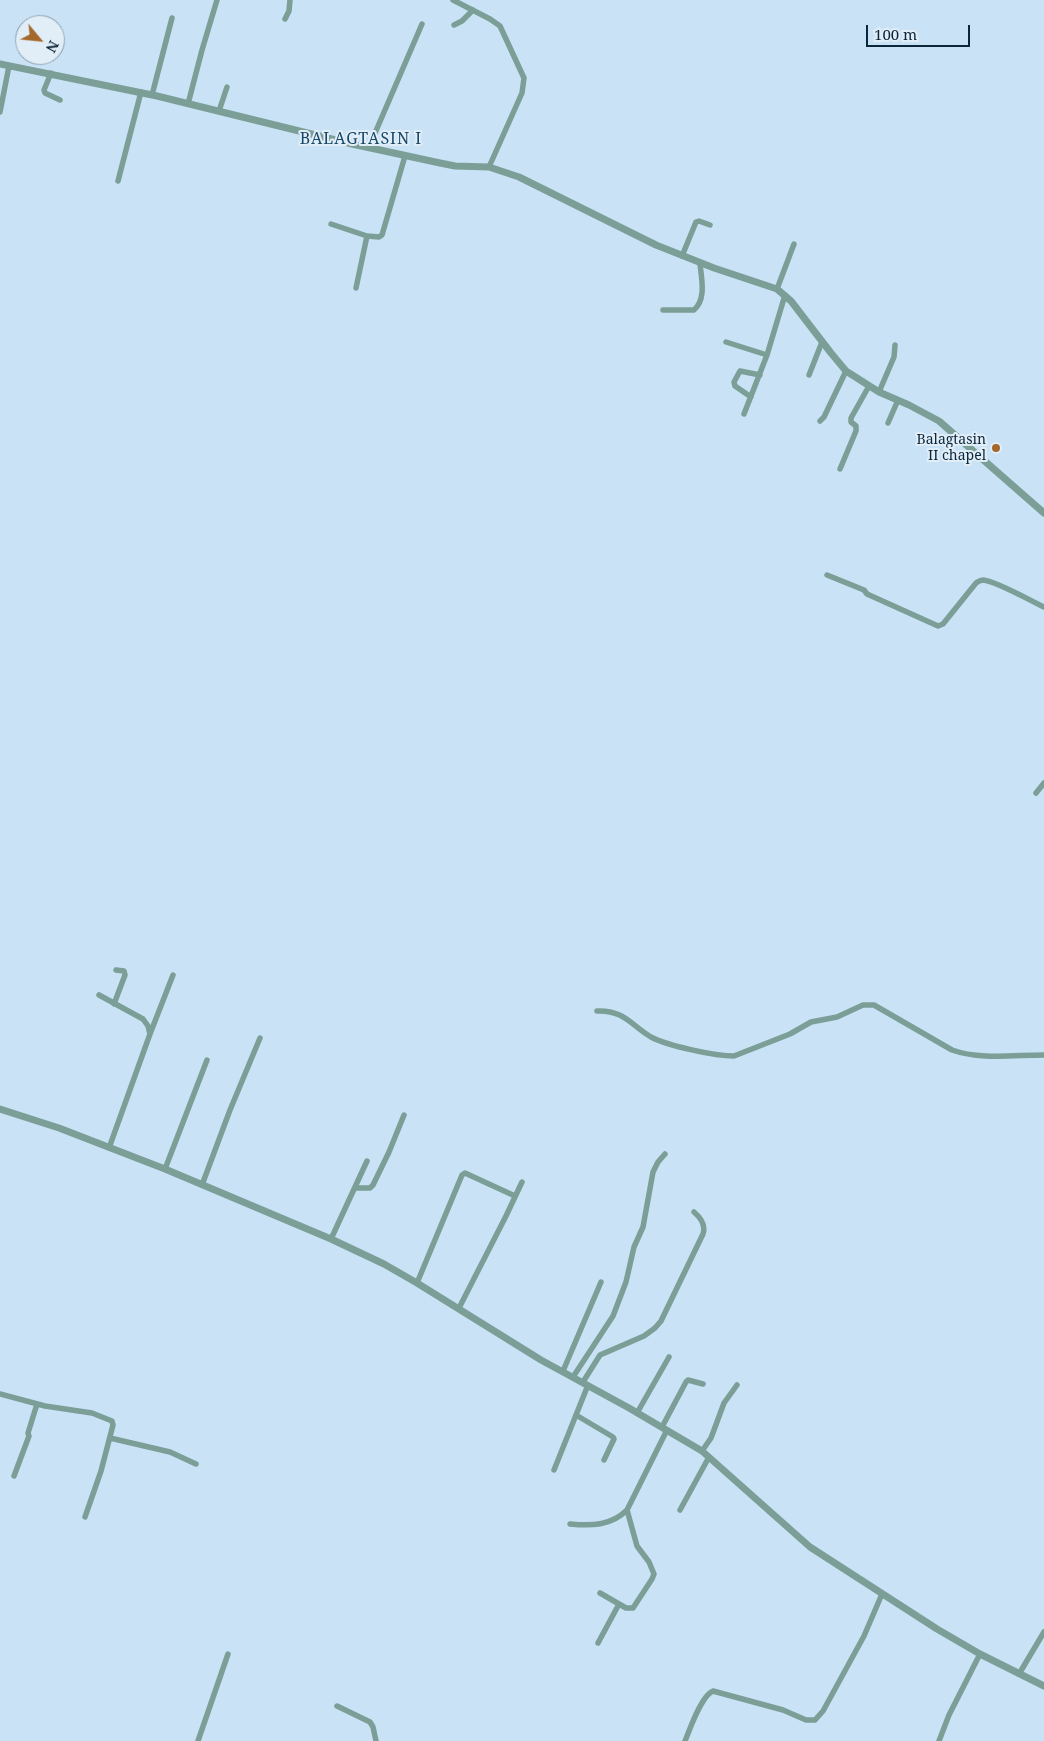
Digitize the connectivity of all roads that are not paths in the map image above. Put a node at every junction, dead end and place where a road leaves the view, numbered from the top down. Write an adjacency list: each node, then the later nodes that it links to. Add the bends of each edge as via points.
1 (218, 0): 16 (street)
2 (290, 0): 6 (street)
3 (453, 0): 4 (street)
4 (473, 10): 8 (street, via 462,22); 21 (street, via 500,26 524,78 522,93)
5 (172, 18): 14 (street)
6 (285, 19)
7 (422, 24): 19 (street)
8 (454, 25)
9 (0, 64): 10 (street)
10 (9, 66): 11 (street); 18 (street)
11 (51, 73): 13 (street); 15 (street, via 44,90)
12 (227, 87): 17 (street)
13 (141, 92): 14 (street); 22 (street)
14 (152, 95): 16 (street)
15 (60, 100)
16 (188, 104): 17 (street)
17 (219, 111): 19 (street)
18 (0, 112)
19 (369, 147): 20 (street)
20 (405, 156): 21 (street, via 455,166); 25 (street, via 382,235)
21 (489, 167): 27 (street, via 519,177)
22 (118, 181)
23 (331, 224): 25 (street)
24 (710, 225): 27 (street, via 696,222)
25 (367, 236): 29 (street)
26 (794, 244): 30 (street)
27 (682, 256): 28 (street)
28 (700, 263): 30 (street); 32 (street, via 702,295 697,308)
29 (356, 288)
30 (777, 289): 31 (street)
31 (785, 295): 34 (street); 36 (street)
32 (663, 310)
33 (726, 342): 36 (street)
34 (822, 342): 37 (street); 39 (street)
35 (895, 345): 41 (street, via 894,357)
36 (767, 355): 38 (street)
37 (846, 371): 40 (street); 45 (street)
38 (760, 375): 42 (street); 42 (street, via 740,371 734,382)
39 (809, 375)
40 (869, 386): 41 (street); 47 (street, via 851,418 856,431)
41 (879, 392): 43 (street)
42 (751, 397): 44 (street)
43 (898, 400): 46 (street); 48 (street, via 947,428)
44 (744, 414)
45 (820, 421)
46 (888, 423)
47 (840, 469)
48 (1044, 514)
49 (827, 575): 50 (street, via 938,626 980,580)
50 (1044, 607)
51 (1044, 783): 52 (street)
52 (1036, 793)
53 (116, 970): 56 (street, via 125,974)
54 (173, 975): 58 (street)
55 (99, 996): 56 (street)
56 (114, 1004): 58 (street, via 143,1019)
57 (598, 1011): 60 (street, via 626,1017 660,1040 734,1056 811,1022 836,1017 863,1005 874,1005 961,1054)
58 (150, 1034): 64 (street)
59 (260, 1038): 69 (street)
60 (1044, 1055)
61 (207, 1060): 67 (street)
62 (0, 1110): 64 (street)
63 (404, 1115): 70 (street, via 373,1184 370,1188)
64 (109, 1148): 67 (street)
65 (665, 1154): 79 (street, via 653,1172 644,1227 634,1247 626,1282 613,1316)
66 (367, 1162): 70 (street)
67 (165, 1170): 69 (street)
68 (522, 1182): 71 (street)
69 (202, 1185): 73 (street)
70 (355, 1188): 73 (street)
71 (515, 1196): 75 (street, via 464,1173); 76 (street)
72 (694, 1212): 80 (street, via 705,1228 661,1321 644,1336 600,1355)
73 (331, 1239): 75 (street)
74 (601, 1282): 78 (street)
75 (417, 1283): 76 (street)
76 (459, 1308): 78 (street)
77 (669, 1357): 85 (street)
78 (563, 1371): 79 (street)
79 (573, 1377): 80 (street)
80 (586, 1383): 85 (street); 86 (street)
81 (702, 1384): 87 (street, via 686,1382)
82 (737, 1385): 89 (street, via 724,1404 711,1438)
83 (0, 1394): 84 (street)
84 (38, 1404): 88 (street, via 110,1419 113,1425); 94 (street)
85 (637, 1412): 87 (street)
86 (576, 1415): 91 (street, via 613,1436); 93 (street)
87 (664, 1429): 89 (street); 95 (street)
88 (110, 1438): 92 (street, via 170,1452); 97 (street)
89 (702, 1451): 90 (street)
90 (709, 1457): 96 (street); 100 (street, via 810,1547)
91 (604, 1460)
92 (196, 1464)
93 (554, 1470)
94 (14, 1476)
95 (627, 1510): 98 (street, via 605,1524); 101 (street, via 637,1546 654,1574 633,1608)
96 (680, 1510)
97 (85, 1517)
98 (570, 1524)
99 (600, 1593): 101 (street)
100 (882, 1594): 105 (street); 111 (street, via 864,1636 815,1720 713,1691 704,1700)
101 (619, 1604): 103 (street)
102 (1044, 1632): 106 (street)
103 (598, 1643)
104 (228, 1654): 109 (street)
105 (980, 1654): 106 (street); 112 (street)
106 (1019, 1674): 107 (street)
107 (1044, 1686)
108 (337, 1706): 110 (street, via 370,1722)
109 (198, 1741)
110 (376, 1741)
111 (684, 1741)
112 (939, 1741)

